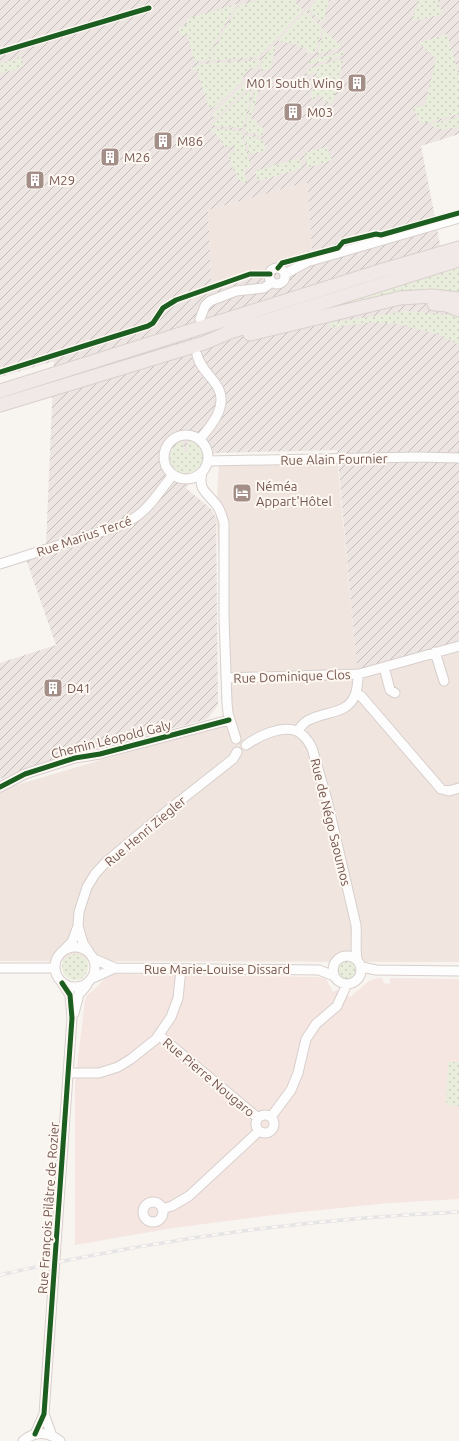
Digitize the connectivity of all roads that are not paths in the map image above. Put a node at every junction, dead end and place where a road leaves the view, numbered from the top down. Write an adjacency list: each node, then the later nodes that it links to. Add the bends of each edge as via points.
1 (459, 218): 9 (street, via 307,262 285,274 280,268 273,269 270,274 272,282 264,288 236,291 210,301)
2 (459, 242): 5 (highway)
3 (459, 248): 5 (highway)
4 (459, 260): 10 (highway, via 230,332)
5 (383, 270): 12 (highway)
6 (459, 299): 8 (highway, via 446,296 415,296)
7 (459, 310): 8 (highway, via 444,305 421,303)
8 (338, 313): 10 (highway, via 232,339)
9 (200, 318)
10 (204, 343): 13 (highway)
11 (197, 355): 14 (street, via 201,367 217,387 221,400 216,418)
12 (0, 391)
13 (0, 405)
14 (200, 439): 16 (street, via 207,449); 18 (street, via 181,435 169,442 165,448 164,460)
15 (459, 458): 16 (street, Rue Alain Fournier)
16 (208, 461): 17 (street)
17 (202, 473): 19 (street); 20 (street, Rue Dominique Clos, via 202,487 207,496)
18 (173, 475): 19 (street); 21 (street, Rue Marius Tercé, via 158,496 131,521)
19 (185, 479): 20 (street, Rue Dominique Clos)
20 (215, 502): 26 (street, Rue Dominique Clos, via 224,523)
21 (0, 564)
22 (459, 646): 23 (street, Rue Dominique Clos)
23 (435, 652): 24 (street, Rue Dominique Clos); 27 (street)
24 (384, 667): 25 (street, Rue Dominique Clos); 28 (street, via 390,690)
25 (359, 674): 26 (street, Rue Dominique Clos); 29 (street)
26 (227, 678): 30 (street)
27 (444, 681)
28 (394, 693)
29 (356, 694): 31 (street, via 344,708 312,718); 34 (street, via 361,696 441,789 449,791)
30 (229, 720): 32 (street); 33 (street, Chemin Léopold Galy, via 100,754 74,758 25,774)
31 (298, 731): 32 (street, via 278,730); 36 (street, Rue de Négo Saoumos, via 312,748 327,800 356,925)
32 (245, 741): 35 (street, Rue Henri Ziegler, via 243,751 237,752 234,759 167,811 95,874 87,887 79,912)
33 (0, 787)
34 (459, 788)
35 (78, 926): 37 (street, Rue Henri Ziegler, via 72,942); 38 (street, Rue Henri Ziegler, via 83,943)
36 (355, 948): 39 (street); 40 (street)
37 (62, 951): 38 (street, via 76,947 84,949); 43 (street)
38 (92, 956): 44 (street, Rue Marie-Louise Dissard); 50 (street, via 96,969)
39 (347, 956): 40 (street); 41 (street)
40 (357, 959): 47 (street)
41 (334, 964): 46 (street, Rue Marie-Louise Dissard); 49 (street)
42 (0, 968): 43 (street)
43 (55, 968): 51 (street)
44 (115, 968): 45 (street, Rue Marie-Louise Dissard); 50 (street, Rue Marie-Louise Dissard)
45 (181, 969): 46 (street, Rue Marie-Louise Dissard); 54 (street, via 178,998)
46 (319, 970): 49 (street, Rue Marie-Louise Dissard)
47 (361, 970): 48 (street, via 370,973 376,970); 52 (street, via 356,982)
48 (459, 971)
49 (334, 976): 52 (street, via 339,982)
50 (91, 981): 51 (street, via 84,986 73,988); 53 (street, Rue François Pilâtre de Rozier, via 79,994)
51 (62, 983): 53 (street, Rue François Pilâtre de Rozier, via 70,995)
52 (347, 984): 56 (street, via 336,1006 316,1024 306,1039 291,1090)
53 (72, 1018): 55 (street, Rue François Pilâtre de Rozier)
54 (160, 1036): 55 (street, via 118,1067 99,1073); 57 (street, Rue Pierre Nougaro)
55 (68, 1073): 60 (street, Rue François Pilâtre de Rozier)
56 (271, 1117): 57 (street, via 264,1115); 58 (street, via 274,1124 271,1130 266,1133)
57 (258, 1118): 58 (street, via 256,1125)
58 (259, 1131): 59 (street, via 189,1196 172,1206)
59 (162, 1208)
60 (44, 1414): 61 (street, Rue François Pilâtre de Rozier); 62 (street, Rue François Pilâtre de Rozier)
61 (35, 1434): 62 (street); 63 (street)
62 (56, 1438)
63 (23, 1441)

